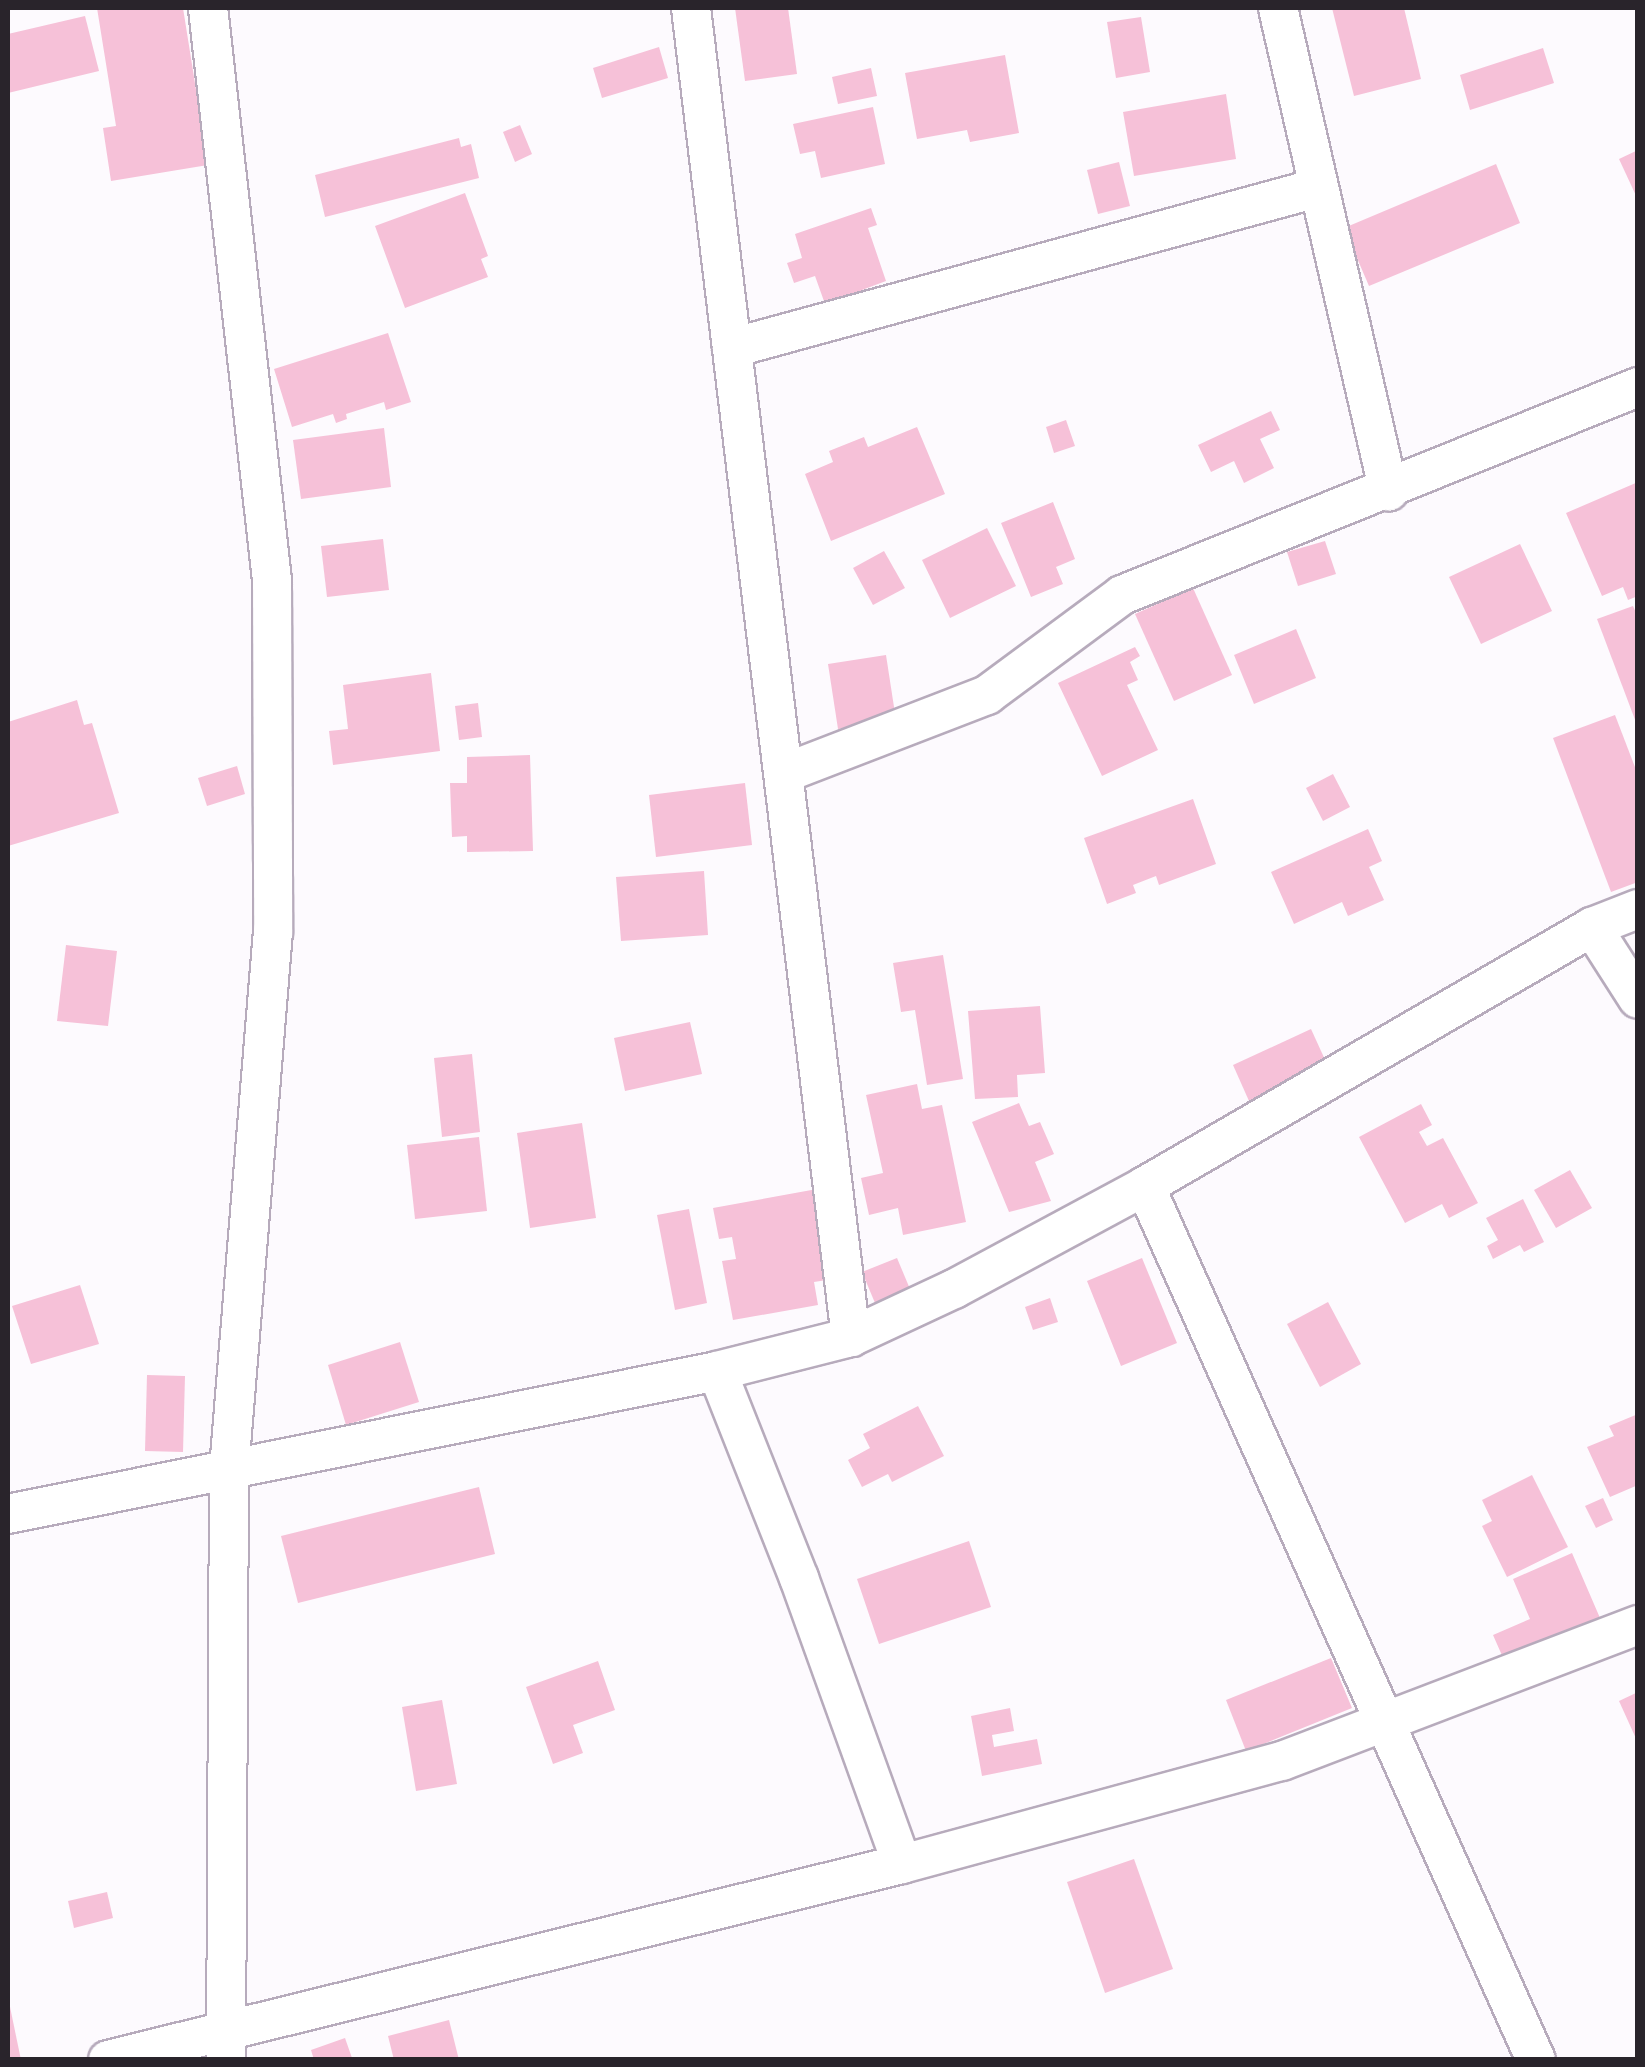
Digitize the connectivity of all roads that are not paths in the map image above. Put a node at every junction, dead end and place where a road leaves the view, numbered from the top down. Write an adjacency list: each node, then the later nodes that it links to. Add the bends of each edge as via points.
1 (208, 8): 15 (street, via 272,580 273,931)
2 (691, 8): 5 (street)
3 (1278, 8): 4 (street)
4 (1317, 188): 5 (street); 7 (street)
5 (732, 348): 8 (street)
6 (1638, 388): 7 (street)
7 (1389, 491): 8 (street, via 1122,595 988,695)
8 (785, 773): 13 (street)
9 (1638, 909): 10 (street)
10 (1592, 927): 11 (street); 12 (street)
11 (1638, 999)
12 (1145, 1186): 13 (street); 18 (street)
13 (852, 1337): 14 (street)
14 (717, 1371): 15 (street); 19 (street)
15 (229, 1470): 16 (street); 20 (street)
16 (8, 1514)
17 (1638, 1624): 18 (street)
18 (1386, 1717): 19 (street, via 1282,1760); 22 (street)
19 (902, 1864): 20 (street)
20 (227, 2044): 21 (street)
21 (108, 2060)
22 (1536, 2060)

